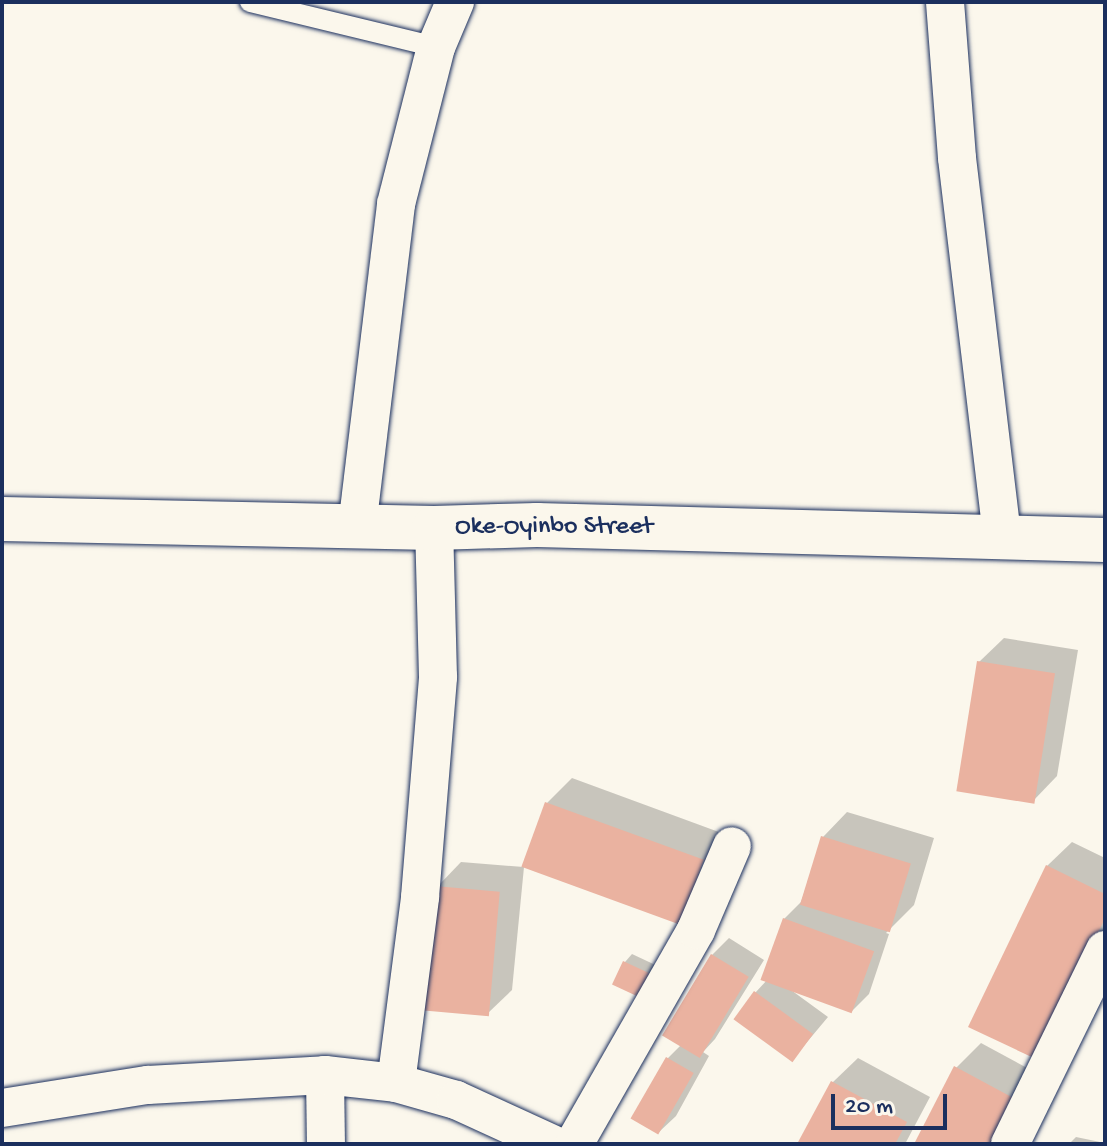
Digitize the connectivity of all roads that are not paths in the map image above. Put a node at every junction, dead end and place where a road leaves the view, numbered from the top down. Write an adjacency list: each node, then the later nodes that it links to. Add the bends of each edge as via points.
1 (250, 2): 4 (lane)
2 (455, 2): 4 (street)
3 (945, 2): 8 (street, via 957,158)
4 (436, 47): 6 (street, via 396,204)
5 (2, 519): 6 (main road, Oke-Oyinbo Street)
6 (357, 527): 7 (main road, Oke-Oyinbo Street)
7 (434, 528): 8 (main road, Oke-Oyinbo Street, via 537,525); 13 (street, via 438,677 420,897)
8 (1002, 537): 9 (main road, Oke-Oyinbo Street)
9 (1105, 540)
10 (732, 846): 17 (street, via 696,930)
11 (1105, 950): 18 (street)
12 (325, 1075): 13 (street); 14 (street, via 148,1085); 15 (street)
13 (396, 1083): 16 (street, via 456,1100)
14 (2, 1108)
15 (326, 1144)
16 (552, 1144)
17 (574, 1144)
18 (1010, 1144)

